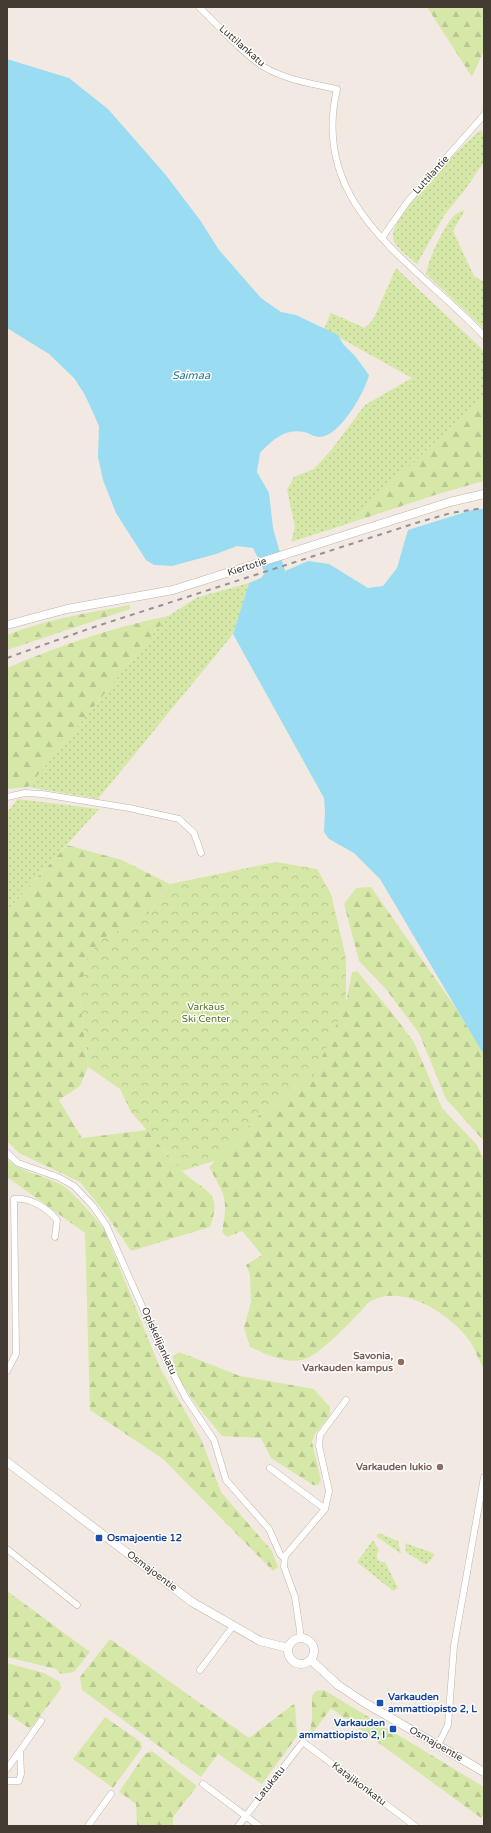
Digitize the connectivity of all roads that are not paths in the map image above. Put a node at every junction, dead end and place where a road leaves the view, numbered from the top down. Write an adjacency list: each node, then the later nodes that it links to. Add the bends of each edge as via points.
1 (199, 7): 3 (street, Luttilankatu, via 265,67 294,80 337,89 332,108 334,151 346,190 354,205)
2 (484, 115): 3 (street, Luttilantie, via 408,201)
3 (382, 238): 4 (street)
4 (484, 336)
5 (484, 494): 6 (street, Kiertotie, via 450,502 174,590 66,609)
6 (7, 625)
7 (7, 797): 8 (street, via 25,793 42,794 129,808 179,820 194,833)
8 (201, 853)
9 (7, 1153): 20 (street, Opiskelijankatu, via 18,1164 58,1177 74,1186 93,1206 106,1225 165,1358 186,1398 214,1440 226,1480 269,1529)
10 (55, 1237): 12 (street, via 57,1220 52,1215 29,1200 14,1199)
11 (7, 1292): 12 (street)
12 (15, 1293): 13 (street, via 16,1354)
13 (7, 1371)
14 (346, 1400): 18 (street, via 320,1435 319,1446 329,1491)
15 (7, 1462): 22 (street, Osmajoentie, via 192,1602)
16 (270, 1468): 18 (street)
17 (484, 1477): 29 (street, via 454,1646 448,1725)
18 (325, 1509): 20 (street)
19 (7, 1549): 21 (street)
20 (284, 1558): 23 (street, via 284,1567 298,1613)
21 (77, 1605)
22 (233, 1626): 24 (street, Osmajoentie, via 260,1641); 26 (street)
23 (301, 1638): 24 (street, via 293,1640); 25 (street, via 309,1641 313,1648)
24 (288, 1648): 25 (street, via 288,1657 295,1663 303,1664)
25 (310, 1660): 29 (street, Osmajoentie, via 338,1685 365,1703)
26 (200, 1670)
27 (41, 1721): 30 (street)
28 (303, 1742): 36 (street, Latukatu); 40 (street, Katajikonkatu)
29 (438, 1745): 32 (street, Osmajoentie)
30 (20, 1752): 31 (street); 33 (street, via 19,1781)
31 (7, 1769)
32 (484, 1772)
33 (7, 1781)
34 (203, 1784): 36 (street)
35 (111, 1794): 37 (street)
36 (246, 1816): 38 (street, Latukatu); 39 (street)
37 (91, 1824)
38 (238, 1826)
39 (259, 1826)
40 (415, 1826)

